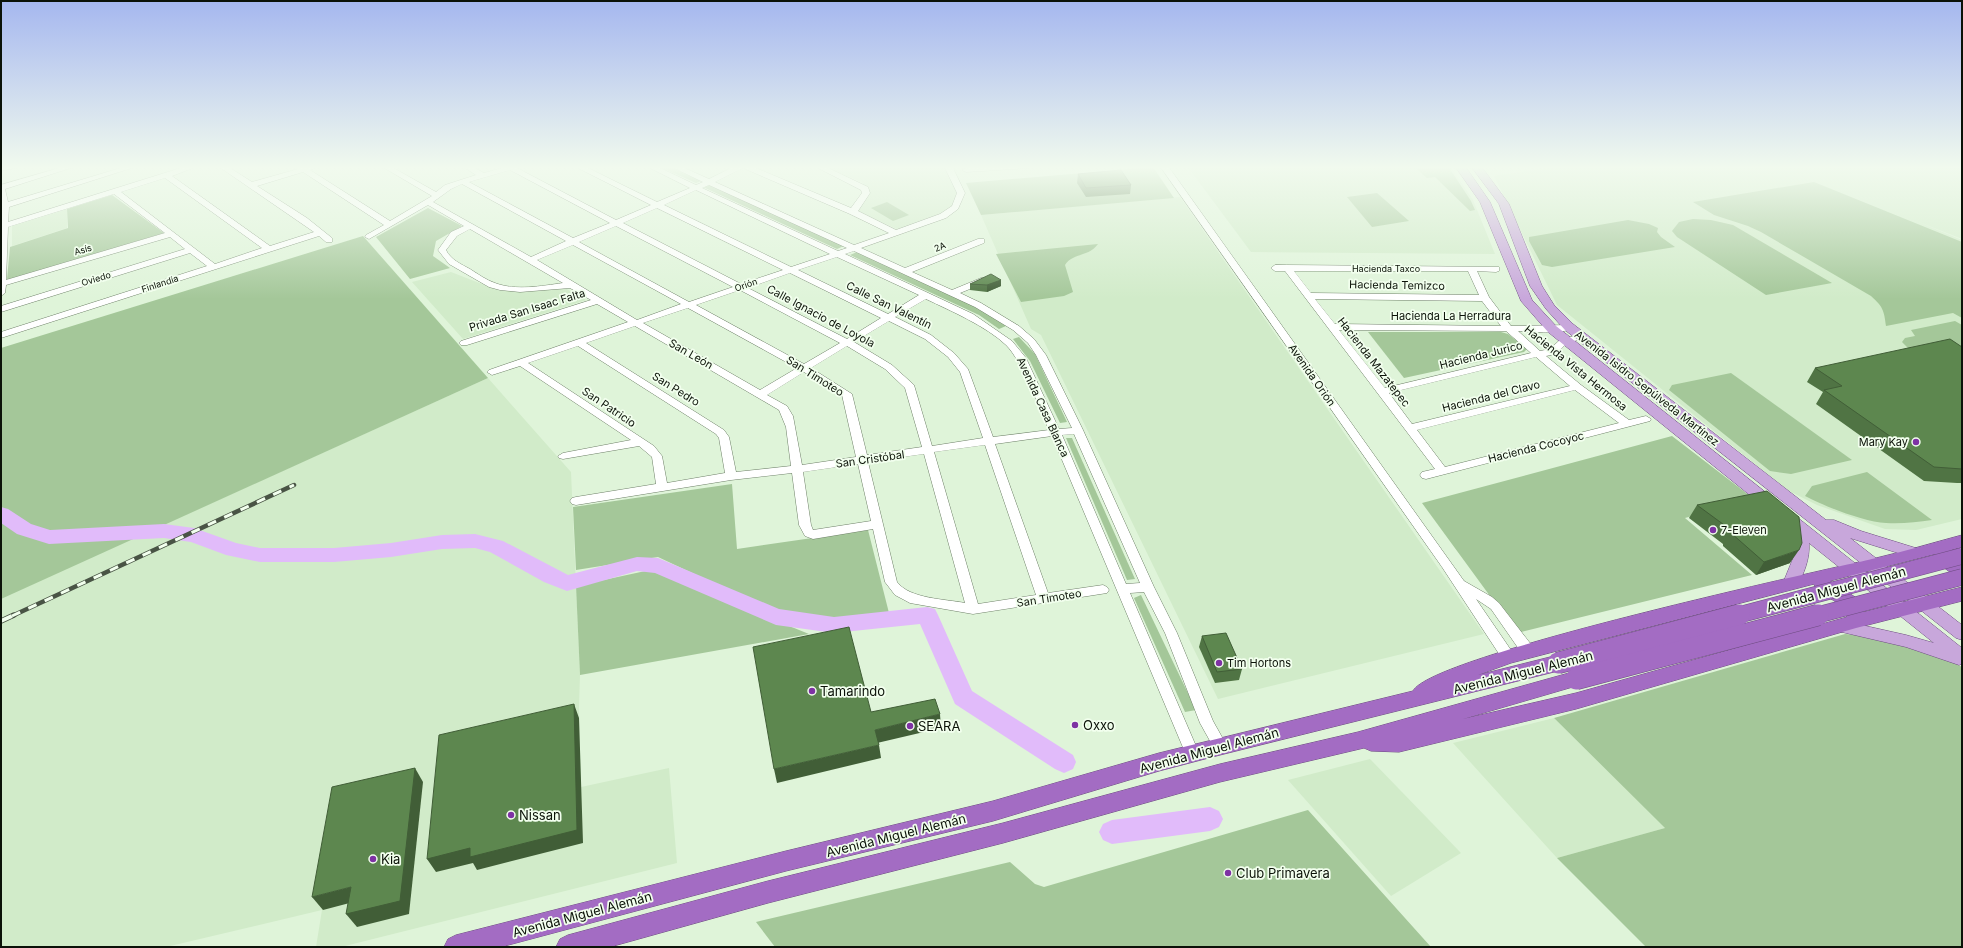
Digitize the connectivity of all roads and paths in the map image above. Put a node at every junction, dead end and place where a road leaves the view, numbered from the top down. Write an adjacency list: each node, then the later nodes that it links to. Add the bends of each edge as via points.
1 (5, 210): 23 (street)
2 (54, 210): 23 (street)
3 (140, 210): 27 (street)
4 (215, 210): 34 (street)
5 (288, 210): 25 (street)
6 (367, 210): 22 (street)
7 (414, 210): 22 (street)
8 (442, 210): 24 (street, San León)
9 (516, 210): 30 (street, San Timoteo)
10 (594, 210): 21 (street, Calle Ignacio de Loyola)
11 (642, 210): 21 (street)
12 (669, 210): 40 (street, Calle San Valentín)
13 (744, 210): 35 (street, Avenida Casa Blanca)
14 (771, 210): 32 (street, Avenida Casa Blanca)
15 (849, 210): 20 (street)
16 (951, 210): 26 (street, Orión, via 943,216)
17 (1195, 210): 105 (street, Avenida Orión)
18 (1488, 210): 62 (main road, Avenida Isidro Sepúlveda Martínez, via 1527,301)
19 (1506, 210): 59 (main road, Avenida Isidro Sepúlveda Martínez, via 1536,286 1550,307)
20 (853, 212): 26 (street)
21 (616, 222): 30 (street); 47 (street, Calle Ignacio de Loyola)
22 (390, 225): 28 (street)
23 (4, 226): 45 (street)
24 (469, 226): 36 (street, San León); 46 (street, via 454,234 442,250 456,265 493,285 503,287 516,289)
25 (319, 232): 29 (street); 34 (street, Finlandia)
26 (896, 233): 32 (street, Orión)
27 (171, 234): 33 (street); 45 (street, Asís)
28 (369, 237)
29 (329, 240)
30 (573, 241): 36 (street); 54 (street, San Timoteo)
31 (981, 241): 43 (street, 2A)
32 (854, 248): 35 (street, Orión); 43 (street, Avenida Casa Blanca)
33 (192, 250): 37 (street); 55 (street, Oviedo)
34 (270, 250): 37 (street, Finlandia)
35 (838, 254): 40 (street, Orión); 50 (street, Avenida Casa Blanca)
36 (531, 260): 46 (street, San León)
37 (214, 267): 64 (street, Finlandia)
38 (1275, 268): 39 (street, Hacienda Taxco)
39 (1287, 268): 41 (street, Hacienda Taxco); 51 (street, Hacienda Mazatepec)
40 (791, 269): 47 (street, Orión); 56 (street, Calle San Valentín)
41 (1471, 269): 42 (street, Hacienda Taxco); 52 (street, Hacienda Vista Hermosa)
42 (1496, 269)
43 (906, 271): 49 (street, Avenida Casa Blanca)
44 (991, 277): 49 (street)
45 (1, 284): 48 (street)
46 (571, 285): 53 (street, San León)
47 (740, 287): 54 (street, Orión); 67 (street, Calle Ignacio de Loyola)
48 (1, 292)
49 (953, 293): 60 (street, Avenida Casa Blanca, via 995,314)
50 (926, 295): 56 (street); 63 (street, Avenida Casa Blanca, via 970,316)
51 (1308, 296): 52 (street, Hacienda Temizco); 58 (street, Hacienda Mazatepec)
52 (1485, 298): 61 (street, Hacienda Vista Hermosa)
53 (598, 301): 57 (street, San León); 68 (street, Privada San Isaac Falta)
54 (690, 304): 57 (street, Orión); 72 (street, San Timoteo)
55 (1, 309)
56 (887, 318): 67 (street); 82 (street, Calle San Valentín, via 928,337 951,355 965,371)
57 (638, 323): 69 (street, Orión); 76 (street, San León)
58 (1332, 327): 61 (street, Hacienda La Herradura); 75 (street, Hacienda Mazatepec)
59 (1569, 327): 62 (street, Hacienda La Herradura); 65 (main road, Avenida Isidro Sepúlveda Martínez)
60 (1016, 328): 63 (street); 80 (street, Avenida Casa Blanca, via 1031,341 1041,355)
61 (1508, 328): 62 (street, Hacienda La Herradura); 70 (street, Hacienda Vista Hermosa)
62 (1552, 329): 66 (main road, Avenida Isidro Sepúlveda Martínez)
63 (997, 334): 81 (street, Avenida Casa Blanca, via 1009,343 1021,358)
64 (1, 335)
65 (1582, 337): 66 (street); 93 (main road, Avenida Isidro Sepúlveda Martínez)
66 (1564, 340): 70 (street, Hacienda Jurico, via 1553,352); 95 (main road, Avenida Isidro Sepúlveda Martínez)
67 (846, 342): 72 (street); 84 (street, Calle Ignacio de Loyola, via 888,366 910,387)
68 (464, 343)
69 (580, 343): 71 (street, Orión); 90 (street, San Pedro, via 720,432 724,437)
70 (1537, 354): 74 (street, Hacienda Vista Hermosa); 75 (street, Hacienda Jurico)
71 (522, 363): 73 (street, Orión); 83 (street, San Patricio)
72 (804, 368): 76 (street); 86 (street, San Timoteo, via 847,394)
73 (492, 372)
74 (1577, 387): 78 (street, Hacienda Vista Hermosa); 79 (street, Hacienda del Clavo)
75 (1382, 392): 79 (street, Hacienda Mazatepec)
76 (761, 394): 87 (street, San León, via 783,408 788,416)
77 (1646, 419): 78 (street, Hacienda Cocoyoc)
78 (1627, 424): 88 (street, Hacienda Cocoyoc)
79 (1410, 428): 88 (street, Hacienda Mazatepec)
80 (1078, 430): 81 (street, San Cristóbal); 106 (street, Avenida Casa Blanca)
81 (1056, 433): 82 (street, San Cristóbal); 107 (street, Avenida Casa Blanca)
82 (989, 440): 84 (street, San Cristóbal); 110 (street, Calle San Valentín)
83 (642, 442): 85 (street); 91 (street, San Patricio, via 657,456)
84 (928, 450): 86 (street, San Cristóbal); 113 (street, Calle Ignacio de Loyola)
85 (563, 456)
86 (863, 460): 87 (street, San Cristóbal); 94 (street, San Timoteo)
87 (797, 469): 90 (street, San Cristóbal); 94 (street, San León, via 805,525 809,533 813,535)
88 (1442, 470): 89 (street, Hacienda Cocoyoc)
89 (1426, 474)
90 (731, 476): 91 (street, San Cristóbal)
91 (662, 486): 92 (street, San Cristóbal)
92 (576, 501)
93 (1814, 518): 98 (main road, via 1856,535); 100 (main road, Avenida Isidro Sepúlveda Martínez)
94 (877, 524): 113 (street, San Timoteo, via 895,589 910,598)
95 (1800, 528): 101 (main road, Avenida Isidro Sepúlveda Martínez); 104 (main road, via 1803,553)
96 (1962, 541): 97 (highway)
97 (1942, 547): 98 (highway); 102 (highway, via 1945,559)
98 (1914, 553): 100 (highway)
99 (1962, 556): 119 (highway, Avenida Miguel Alemán, bridge)
100 (1873, 565): 101 (highway); 111 (main road, Avenida Isidro Sepúlveda Martínez)
101 (1852, 570): 104 (highway); 112 (main road, Avenida Isidro Sepúlveda Martínez)
102 (1962, 571)
103 (1962, 577): 120 (highway, Avenida Miguel Alemán, bridge)
104 (1800, 581): 114 (highway, via 1836,592 1851,604 1856,611); 116 (highway)
105 (1460, 584): 116 (street, Avenida Orión, via 1495,606); 117 (street, Avenida Orión)
106 (1148, 587): 107 (street); 121 (street, Avenida Casa Blanca, via 1171,633 1207,723)
107 (1124, 589): 122 (street, Avenida Casa Blanca)
108 (1103, 590): 110 (street, San Timoteo)
109 (1962, 594): 111 (highway)
110 (1044, 599): 113 (street, San Timoteo)
111 (1922, 603): 112 (highway); 115 (main road, Avenida Isidro Sepúlveda Martínez)
112 (1903, 609): 114 (highway); 118 (main road, Avenida Isidro Sepúlveda Martínez)
113 (973, 610)
114 (1848, 623): 118 (main road); 120 (highway, via 1576,701 1399,743)
115 (1962, 634)
116 (1528, 651): 117 (highway)
117 (1508, 656): 119 (highway, via 1442,680)
118 (1962, 658)
119 (1409, 700): 121 (highway, Avenida Miguel Alemán)
120 (1358, 741): 124 (highway, Avenida Miguel Alemán, via 1220,773 1003,833 768,892)
121 (1220, 746): 122 (highway, Avenida Miguel Alemán)
122 (1192, 753): 123 (highway, Avenida Miguel Alemán, via 993,811)
123 (456, 947)
124 (568, 947)

